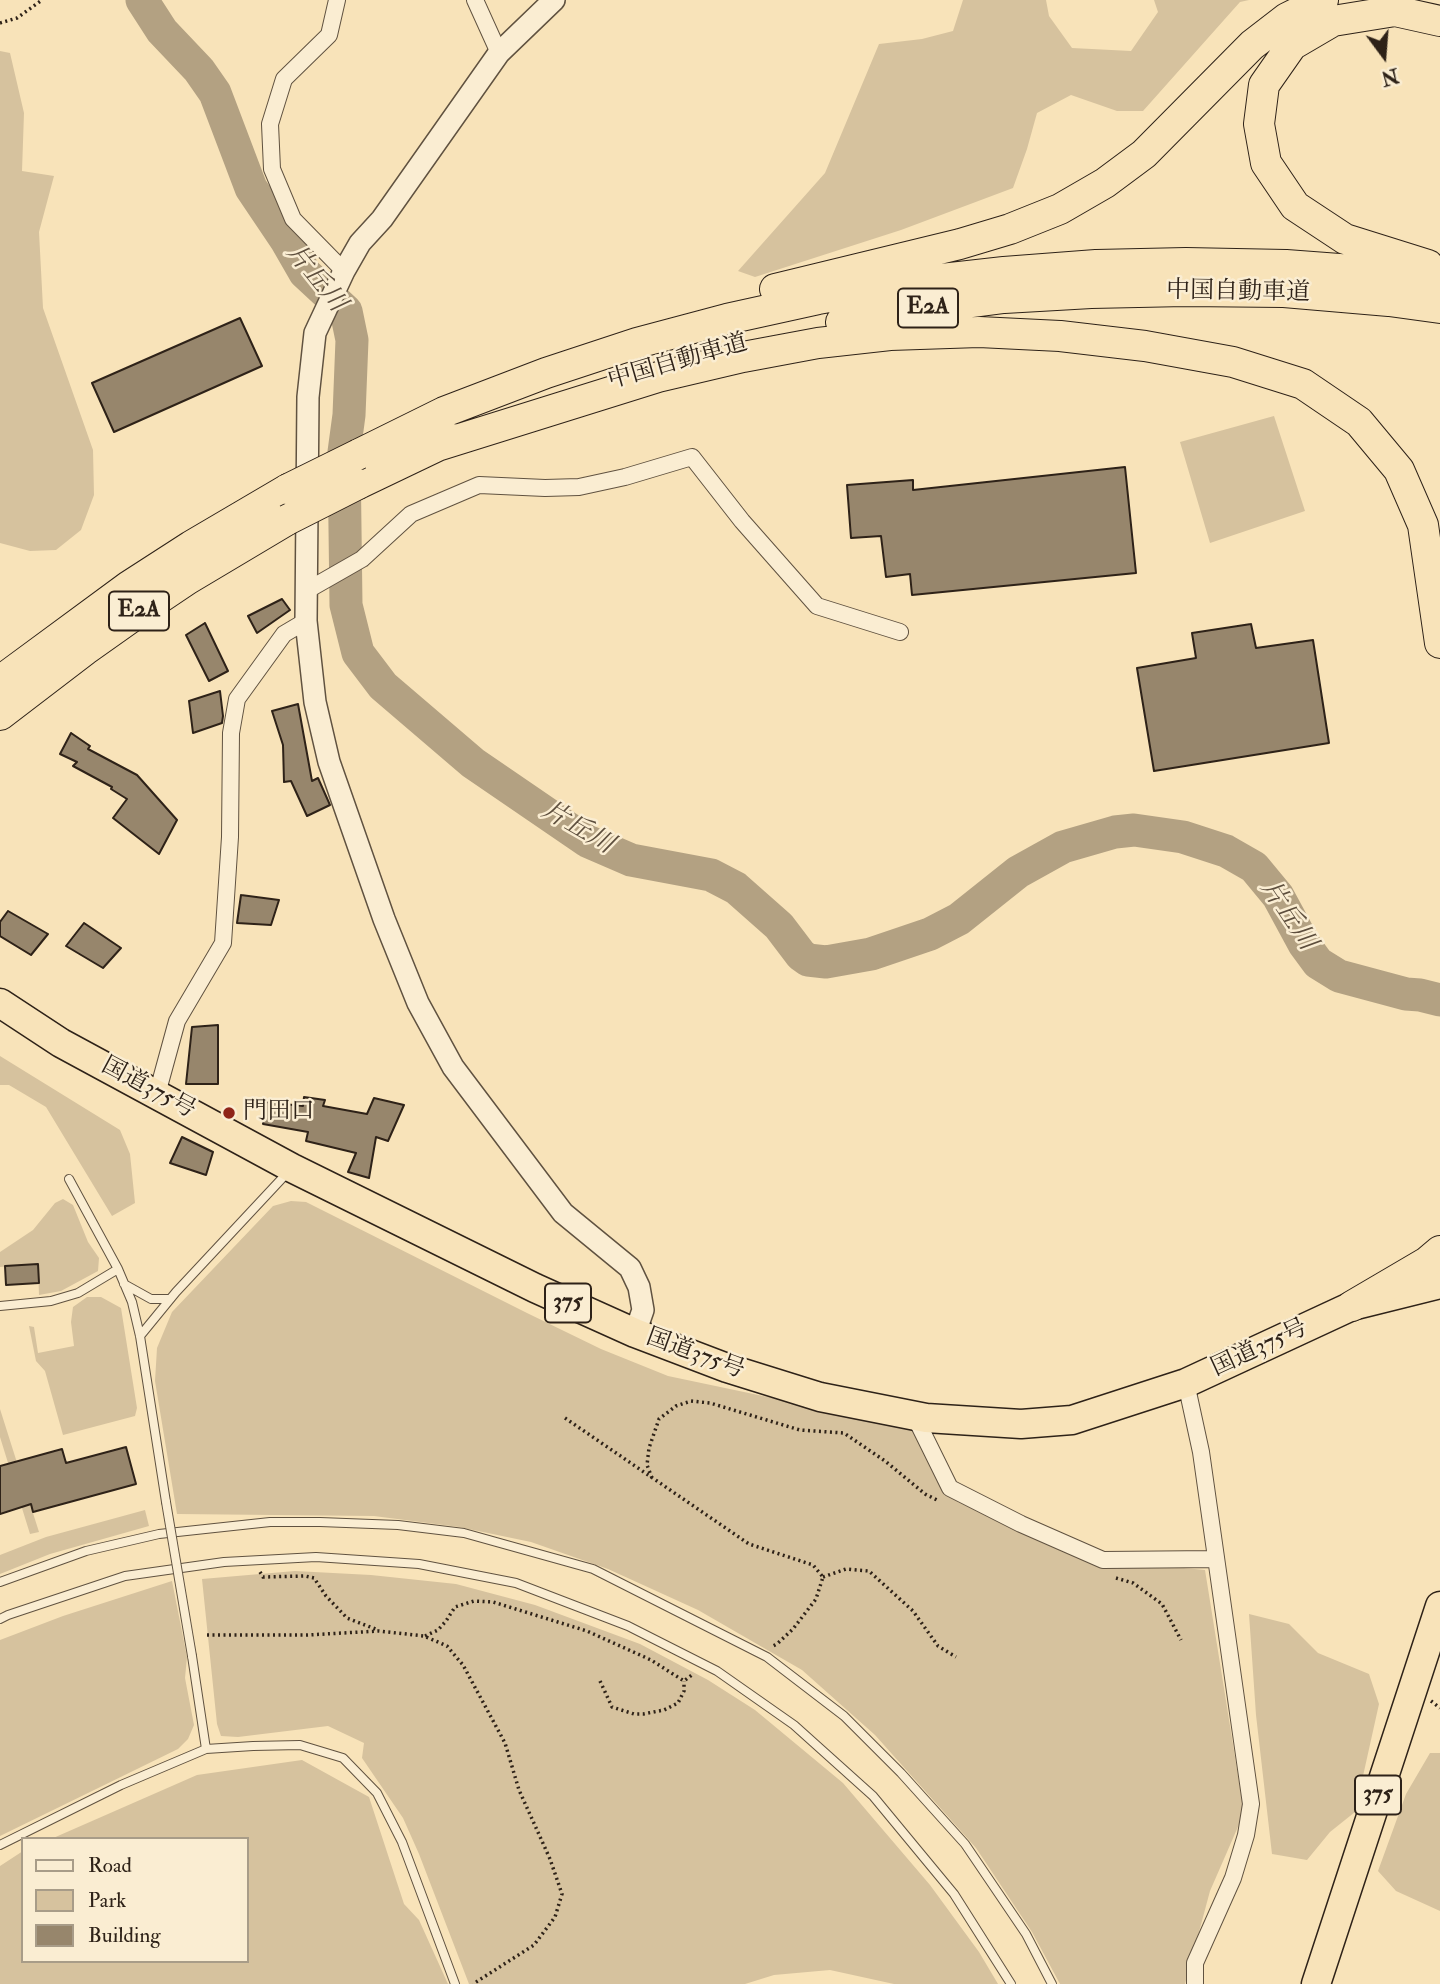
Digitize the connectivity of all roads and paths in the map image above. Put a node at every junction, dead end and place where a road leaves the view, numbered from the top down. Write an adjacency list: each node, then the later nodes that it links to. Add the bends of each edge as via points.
1 (42, 0): 7 (path, via 17,18)
2 (337, 0): 10 (street, via 329,35 284,79 270,124 272,169 293,219)
3 (475, 0): 8 (street)
4 (554, 0): 8 (street)
5 (1323, 0): 13 (highway, via 1287,18 1252,45 1144,154 1060,209 972,240 807,280 679,318 524,376)
6 (1440, 21): 9 (highway, via 1395,11 1333,21 1292,45 1264,85 1259,124 1266,163 1295,206 1345,239)
7 (0, 23)
8 (499, 53): 10 (street, via 382,219 359,243)
9 (1440, 269)
10 (344, 271): 15 (street, via 315,333 307,397)
11 (1440, 280): 13 (highway, 中国自動車道 / E2A, via 1286,265 1186,263 1070,267 915,282 779,307 637,343)
12 (1440, 308): 14 (highway, 中国自動車道 / E2A, via 1284,292 1185,291 1004,298 912,310 748,342 652,368)
13 (444, 412): 19 (highway, 中国自動車道 / E2A, bridge, via 288,489 191,546 128,586)
14 (434, 447): 18 (highway, via 659,377 818,343 890,335 979,332 1060,336 1233,362 1303,384 1359,422 1399,470 1423,525); 20 (highway, 中国自動車道 / E2A, bridge, via 287,520 188,579)
15 (306, 591): 16 (street); 17 (street, via 362,559 411,514 479,485 579,487 692,457 817,606)
16 (306, 621): 22 (street, via 284,634 237,699 231,733 223,943 177,1021); 32 (street, via 315,702 329,762 418,1003 453,1067 563,1213 629,1268 643,1310)
17 (900, 632)
18 (1440, 643)
19 (0, 681)
20 (0, 715)
21 (0, 1003): 22 (highway, 国道375号 / 375)
22 (157, 1094): 23 (highway, 国道375号 / 375)
23 (292, 1168): 29 (lane); 32 (highway, 国道375号 / 375)
24 (69, 1179): 26 (lane)
25 (1440, 1251): 31 (highway)
26 (118, 1269): 27 (lane); 30 (lane, via 78,1293)
27 (124, 1284): 29 (lane, via 151,1299); 33 (lane)
28 (1440, 1284): 31 (highway, 国道375号 / 375)
29 (170, 1299): 33 (lane)
30 (0, 1306)
31 (1352, 1306): 34 (highway, 国道375号 / 375)
32 (635, 1333): 35 (highway, 国道375号 / 375, via 820,1397)
33 (140, 1336): 55 (lane, bridge)
34 (1186, 1383): 35 (highway, 国道375号 / 375, via 1072,1420 1021,1424); 39 (street, via 1201,1452)
35 (914, 1415): 39 (street, via 950,1488 1020,1524 1103,1559)
36 (565, 1418): 37 (path)
37 (652, 1478): 38 (path, via 647,1465 649,1448 659,1419 691,1401 800,1430 844,1433); 41 (path, via 749,1544 813,1565)
38 (941, 1502)
39 (1215, 1559): 61 (street, via 1251,1804 1233,1878 1195,1963)
40 (254, 1560): 45 (lane, via 125,1576); 46 (path, via 263,1577 314,1578 347,1618); 52 (lane, via 316,1557 419,1564 516,1583 628,1626)
41 (822, 1577): 50 (path, via 816,1599 793,1629 777,1644); 51 (path, via 846,1569 869,1571 913,1611 938,1646)
42 (1112, 1577): 49 (path, via 1133,1583 1162,1604)
43 (0, 1582): 50 (lane, via 86,1551 159,1534 270,1522 398,1525 464,1533 593,1569)
44 (1440, 1606): 62 (highway, 375)
45 (0, 1619)
46 (383, 1632): 47 (path); 48 (path)
47 (207, 1635)
48 (423, 1636): 54 (path, via 438,1630 455,1607 493,1602 587,1631 651,1660); 58 (path, via 447,1646 463,1665 505,1743 519,1790 562,1894 555,1917 534,1945)
49 (1181, 1640)
50 (758, 1652): 60 (lane, via 844,1716 965,1844 1026,1934)
51 (956, 1657)
52 (705, 1665): 54 (path); 59 (lane, via 794,1725 873,1796 954,1894)
53 (600, 1681): 54 (path, via 612,1707 643,1714 678,1703)
54 (684, 1681)
55 (206, 1749): 56 (lane); 57 (lane, via 300,1745 343,1758 377,1793 402,1842)
56 (0, 1845)
57 (455, 1984)
58 (473, 1984)
59 (1011, 1984)
60 (1052, 1984)
61 (1195, 1984)
62 (1316, 1984)

